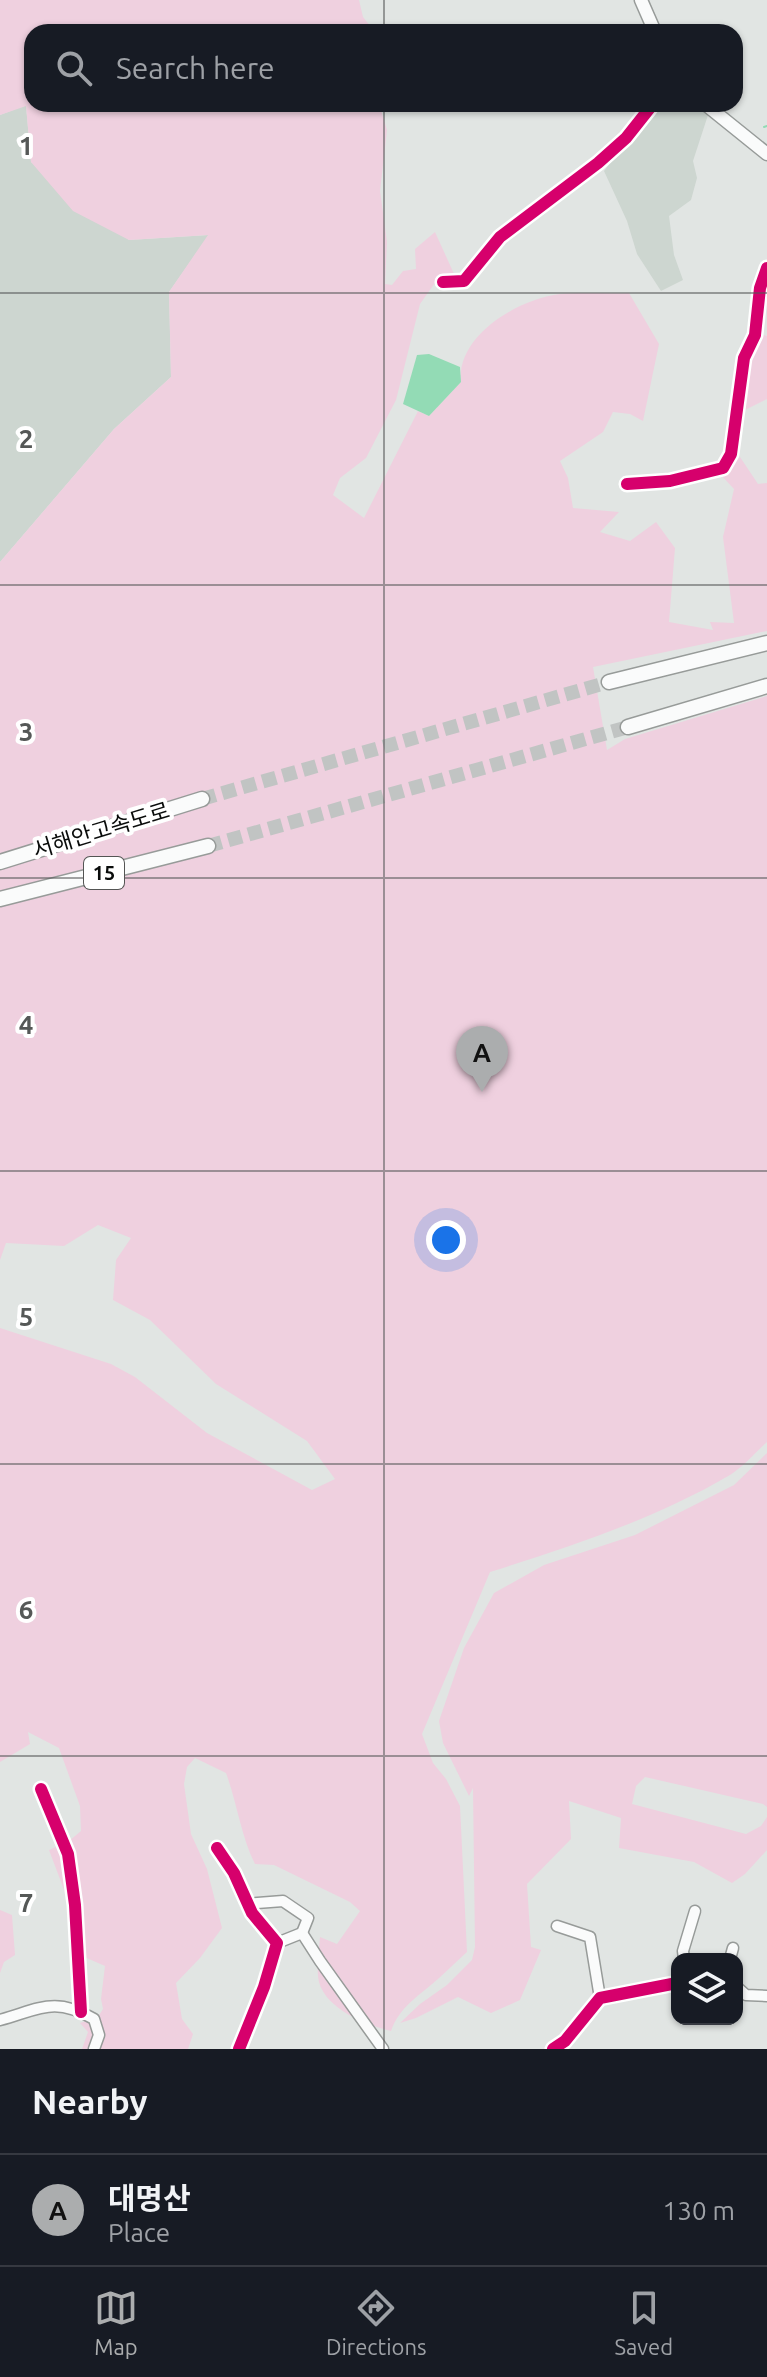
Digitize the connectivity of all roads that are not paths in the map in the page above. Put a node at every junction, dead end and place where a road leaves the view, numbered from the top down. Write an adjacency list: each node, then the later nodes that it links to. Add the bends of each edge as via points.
1 (641, 0): 2 (main road)
2 (652, 24)
3 (647, 112): 7 (street, via 598,163 500,237 464,281)
4 (715, 112): 5 (main road)
5 (767, 154)
6 (767, 268): 8 (street, via 755,335 744,358 731,454 723,468 670,481)
7 (443, 282)
8 (627, 484)
9 (767, 643): 10 (highway)
10 (609, 682)
11 (767, 686): 12 (highway)
12 (628, 727)
13 (202, 799): 15 (highway, 서해안고속도로 / 15)
14 (208, 846): 16 (highway, 서해안고속도로 / 15)
15 (0, 862)
16 (0, 899)
17 (41, 1789): 29 (street, via 68,1854)
18 (217, 1848): 19 (street)
19 (246, 1904): 22 (street, via 283,1901 308,1918); 23 (street)
20 (695, 1911): 24 (street)
21 (557, 1926): 28 (street, via 590,1937)
22 (302, 1933): 23 (street); 33 (street)
23 (277, 1943): 32 (street)
24 (683, 1953)
25 (671, 1984): 28 (street)
26 (743, 1992): 27 (street)
27 (767, 1996)
28 (600, 1998): 34 (street)
29 (81, 2012): 30 (street, via 56,2004); 31 (street, via 94,2019 99,2035)
30 (0, 2020)
31 (94, 2049)
32 (239, 2049)
33 (383, 2049)
34 (553, 2049)

